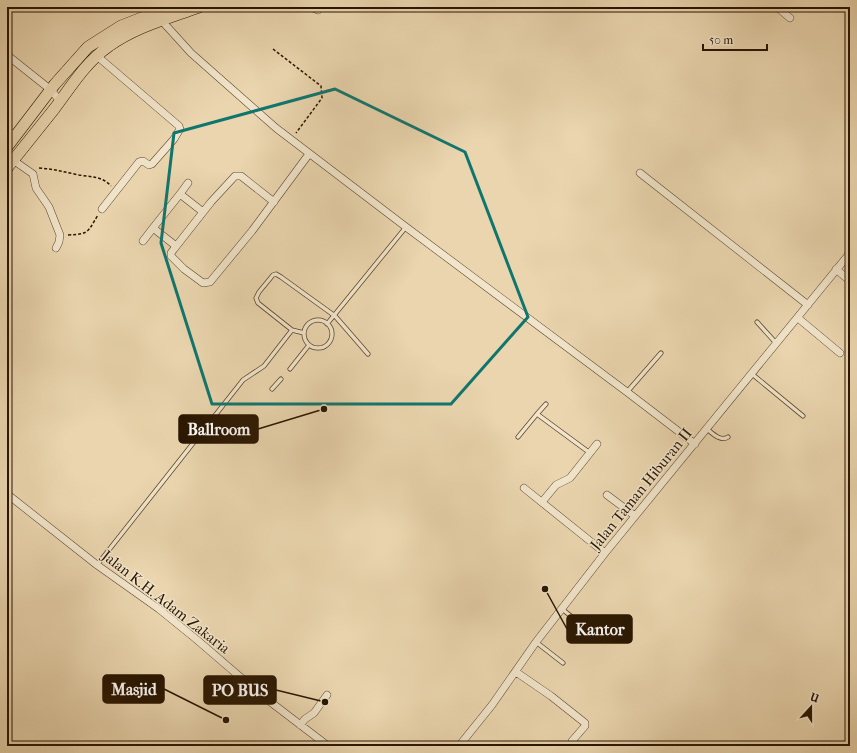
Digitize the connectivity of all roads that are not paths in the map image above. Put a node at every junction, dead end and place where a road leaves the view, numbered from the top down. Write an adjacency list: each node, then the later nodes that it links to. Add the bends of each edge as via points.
1 (170, 7): 10 (main road, via 121,26 88,47)
2 (199, 7): 7 (main road)
3 (310, 7): 5 (street)
4 (777, 7): 6 (street)
5 (318, 10)
6 (790, 18)
7 (162, 20): 9 (main road, via 124,37); 14 (street, via 191,53)
8 (7, 55): 10 (street)
9 (96, 56): 11 (main road, via 79,74); 20 (street, via 180,128 174,139 151,165 139,162)
10 (51, 90): 11 (street); 12 (main road)
11 (60, 101): 15 (main road)
12 (12, 134): 13 (main road)
13 (7, 147)
14 (309, 154): 19 (street); 22 (street)
15 (10, 164): 26 (street, via 33,174 36,188 49,207 60,235)
16 (640, 173): 30 (street)
17 (188, 183): 18 (street)
18 (180, 194): 21 (street); 23 (street)
19 (274, 202): 21 (street, via 238,176 231,180); 25 (street, via 208,283 203,283 171,256)
20 (102, 209)
21 (203, 212): 25 (street)
22 (406, 227): 31 (lane); 46 (street)
23 (153, 228): 24 (street); 25 (street)
24 (143, 241)
25 (176, 246)
26 (56, 248)
27 (850, 253): 28 (street, Jalan Taman Hiburan II)
28 (836, 269): 29 (street); 30 (street, Jalan Taman Hiburan II)
29 (850, 281)
30 (808, 305): 32 (street, Jalan Taman Hiburan II)
31 (335, 316): 34 (lane); 35 (lane, via 276,274 256,298 258,303); 41 (lane)
32 (798, 318): 37 (street, Jalan Taman Hiburan II); 40 (street)
33 (756, 322): 37 (lane)
34 (327, 324): 36 (lane, via 311,322); 38 (lane, via 332,336 329,343 322,348)
35 (292, 330): 36 (lane); 62 (lane, via 264,366 243,380)
36 (304, 333): 38 (lane)
37 (776, 343): 43 (street, Jalan Taman Hiburan II)
38 (309, 345): 42 (lane)
39 (661, 353): 46 (lane)
40 (840, 353)
41 (368, 354)
42 (290, 369)
43 (752, 374): 49 (lane); 50 (street, Jalan Taman Hiburan II)
44 (281, 379): 45 (lane)
45 (272, 389)
46 (627, 392): 54 (street)
47 (546, 404): 48 (lane)
48 (537, 414): 51 (lane); 55 (lane)
49 (803, 416)
50 (707, 429): 52 (lane, via 721,439); 54 (street, Jalan Taman Hiburan II)
51 (518, 437)
52 (728, 437)
53 (597, 444): 55 (street)
54 (695, 444): 60 (street, Jalan Taman Hiburan II)
55 (590, 453): 59 (street, via 570,478 556,485)
56 (524, 488): 59 (street)
57 (7, 494): 62 (street, Jalan K.H. Adam Zakaria)
58 (607, 495): 60 (street)
59 (542, 502): 61 (street)
60 (635, 516): 61 (street, Jalan Taman Hiburan II)
61 (605, 553): 63 (street, Jalan Taman Hiburan II)
62 (97, 565): 69 (street, Jalan K.H. Adam Zakaria, via 159,609)
63 (562, 609): 64 (lane); 65 (street, Jalan Taman Hiburan II)
64 (582, 625)
65 (536, 642): 66 (lane); 67 (street, Jalan Taman Hiburan II)
66 (563, 663)
67 (516, 672): 71 (street, Jalan Taman Hiburan II); 72 (street, via 552,696 585,723 572,741)
68 (327, 696): 69 (street, via 314,713)
69 (300, 725): 70 (street, Jalan K.H. Adam Zakaria)
70 (328, 746)
71 (459, 746)
72 (575, 746)

